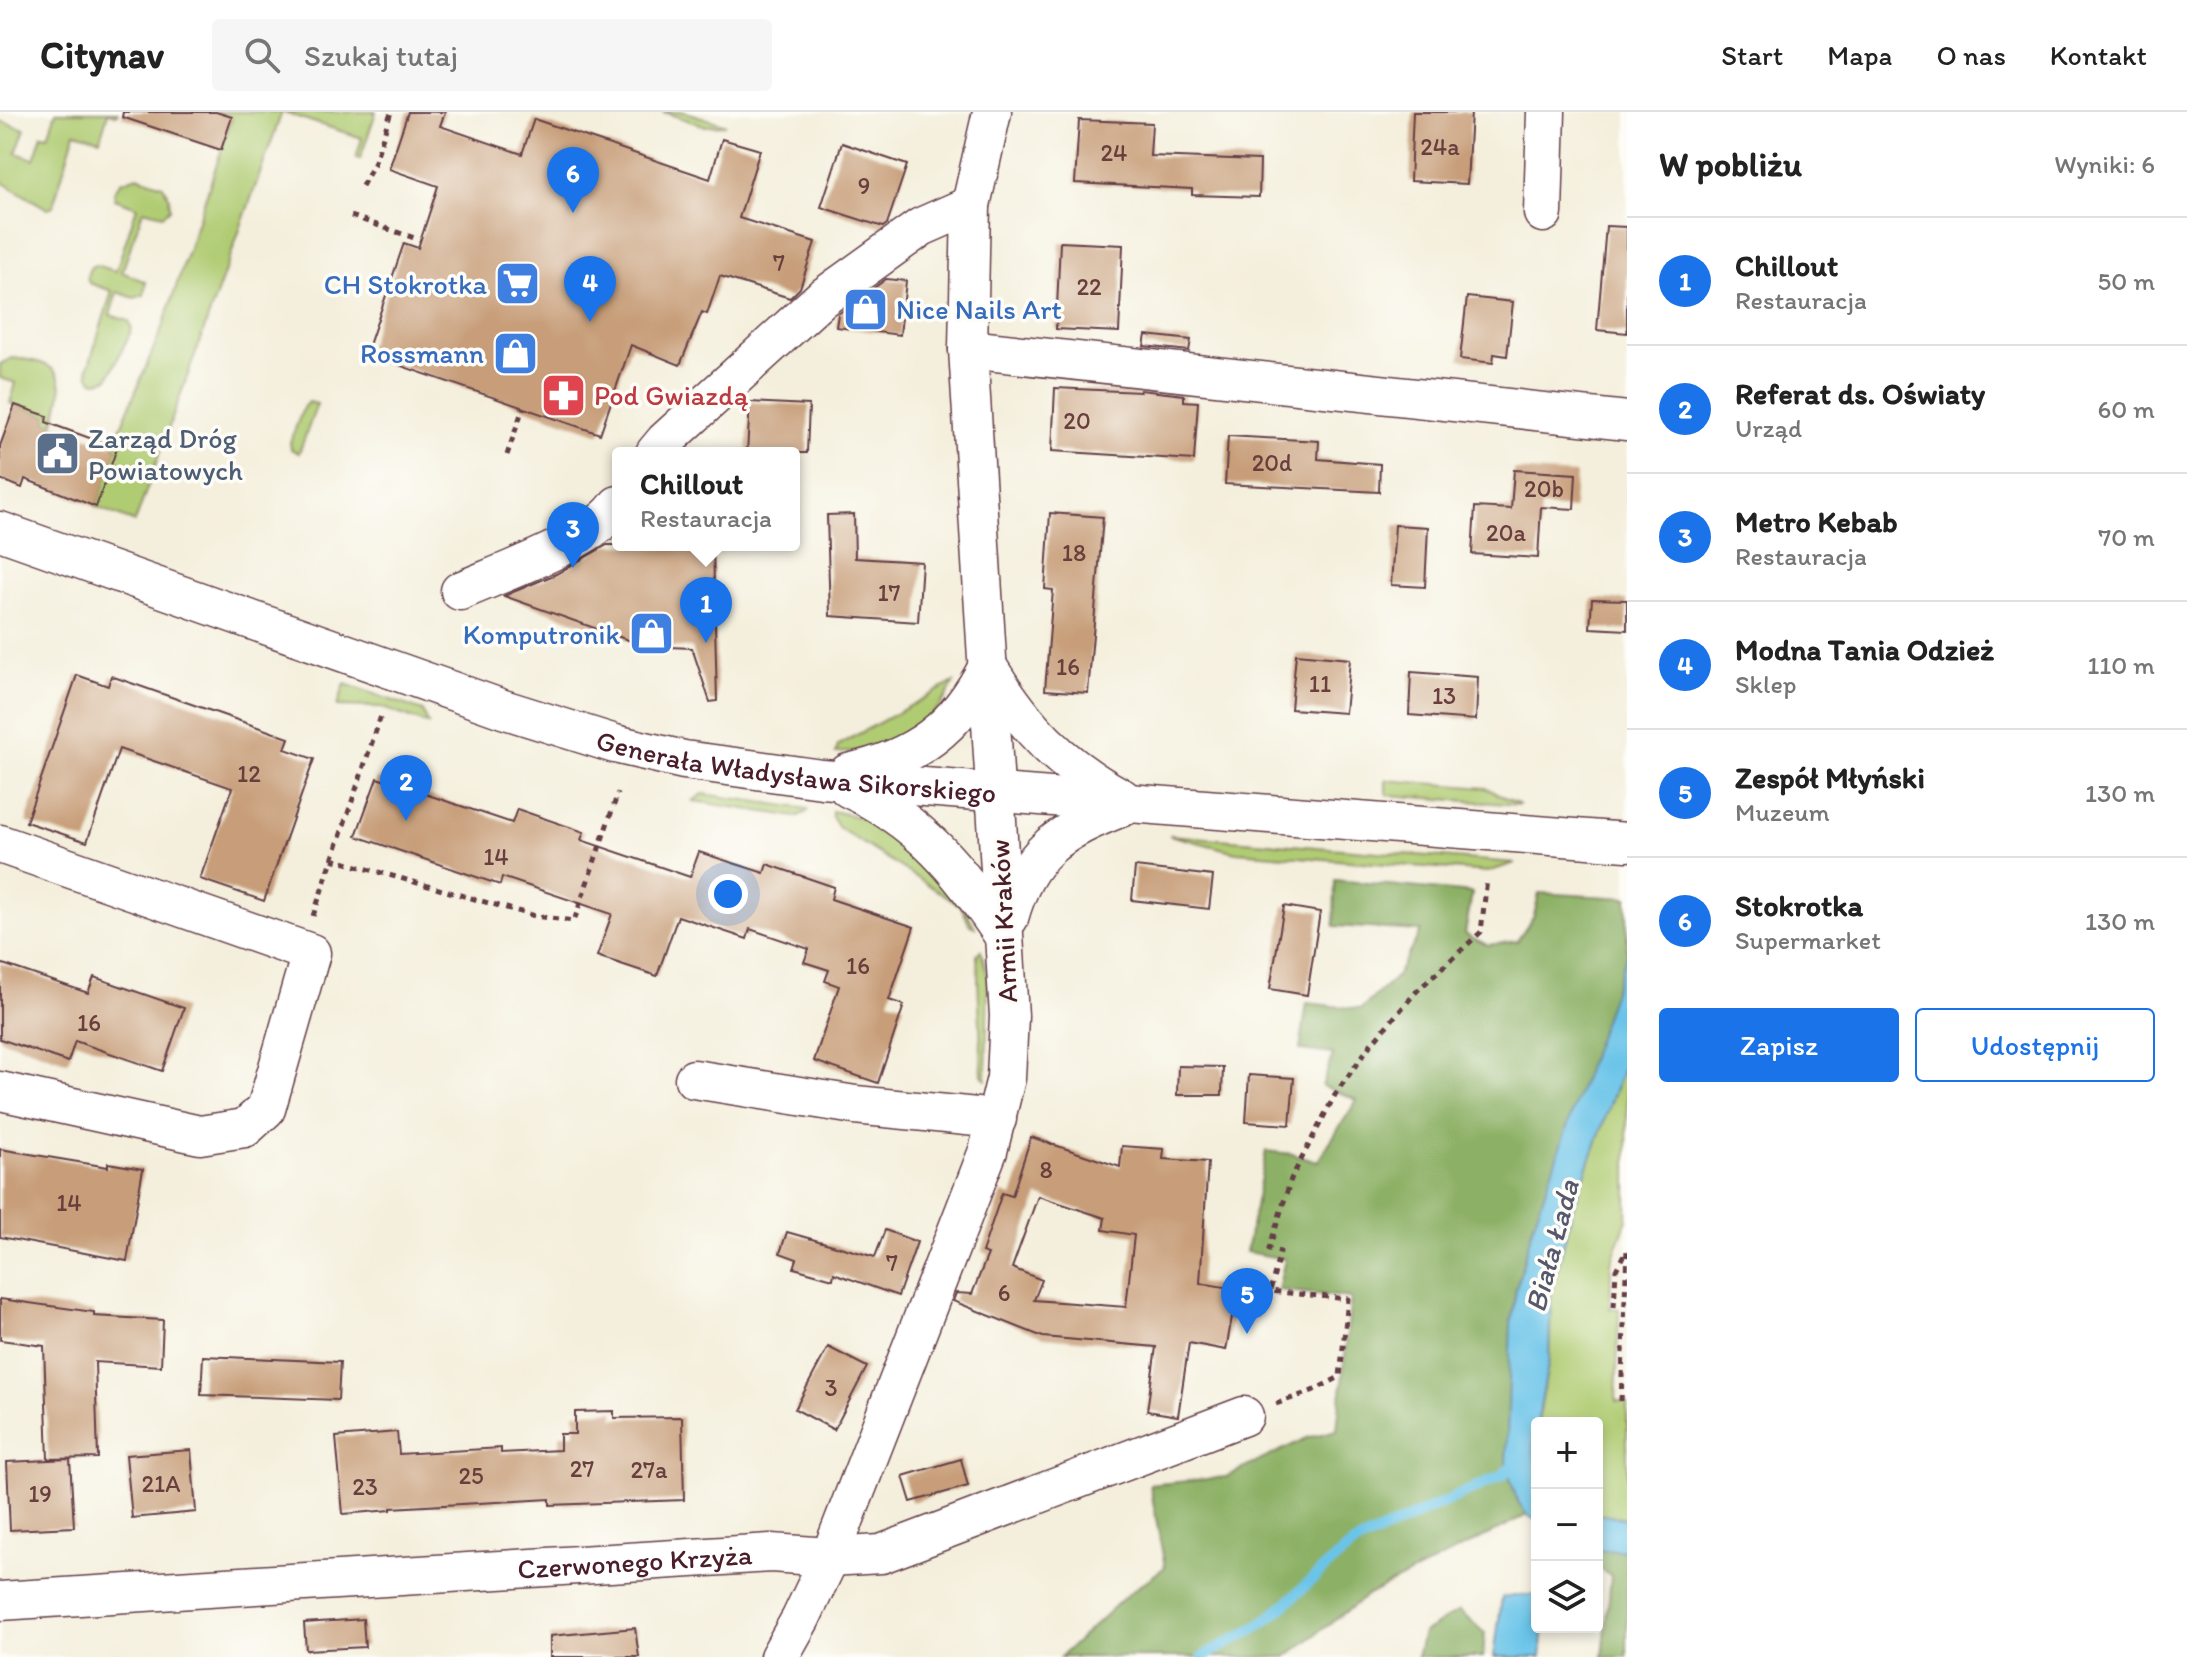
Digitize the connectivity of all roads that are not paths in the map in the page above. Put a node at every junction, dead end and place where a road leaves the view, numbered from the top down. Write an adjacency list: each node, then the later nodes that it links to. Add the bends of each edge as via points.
1 (992, 112): 3 (street, Armii Kraków)
2 (1546, 112): 4 (street)
3 (971, 205): 5 (street, Armii Kraków); 7 (street, via 921,227 821,299)
4 (1543, 213)
5 (968, 349): 6 (street); 11 (street, Armii Kraków)
6 (1627, 421)
7 (660, 447)
8 (612, 515): 10 (street, via 585,535)
9 (0, 531): 12 (street, Generała Władysława Sikorskiego, via 555,727 684,760)
10 (460, 591)
11 (988, 666): 12 (street, via 964,706 924,745 884,763); 13 (street, Armii Kraków); 14 (street, via 1044,744)
12 (822, 779): 13 (street, Generała Władysława Sikorskiego); 17 (street, via 890,810 920,832 964,877)
13 (995, 793): 14 (street, Generała Władysława Sikorskiego); 17 (street, Armii Kraków)
14 (1131, 804): 15 (street, Generała Władysława Sikorskiego); 17 (street, via 1074,828 1043,850 1018,890)
15 (1627, 842)
16 (0, 844): 19 (street, via 311,953 266,1109 245,1128 200,1135)
17 (1005, 937): 20 (street, Armii Kraków, via 1008,1039)
18 (694, 1079): 20 (street, via 855,1105)
19 (0, 1091)
20 (997, 1119): 22 (street, Armii Kraków)
21 (1244, 1416): 22 (street, Czerwonego Krzyża, via 891,1552)
22 (830, 1557): 23 (street, Czerwonego Krzyża, via 771,1553); 24 (street, Armii Kraków)
23 (0, 1601)
24 (779, 1657)

